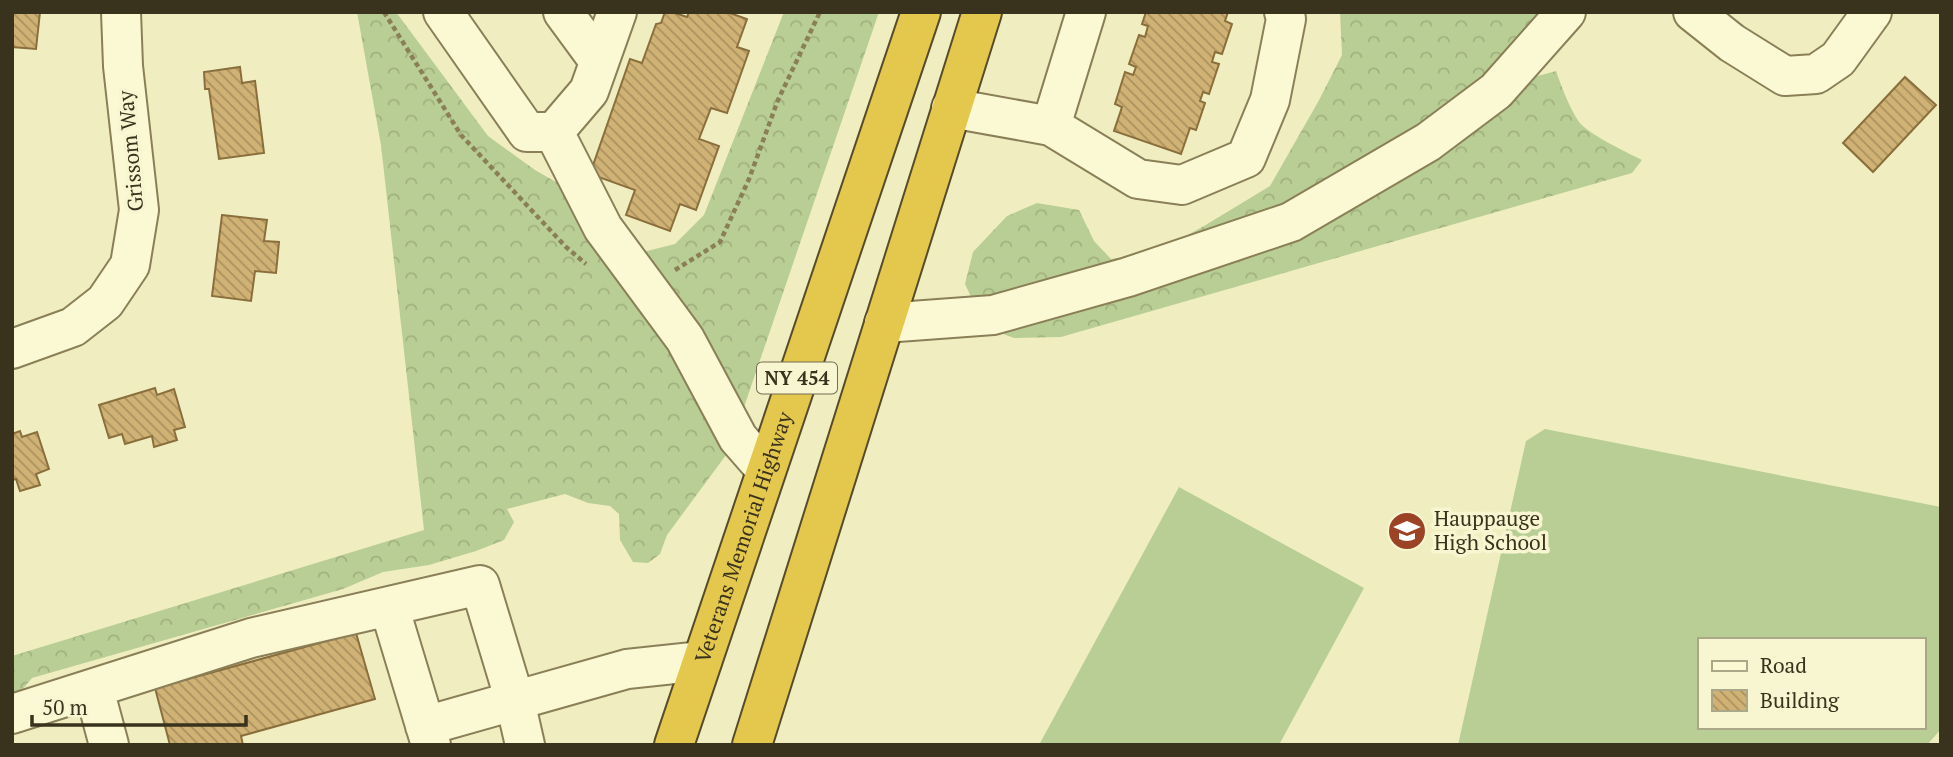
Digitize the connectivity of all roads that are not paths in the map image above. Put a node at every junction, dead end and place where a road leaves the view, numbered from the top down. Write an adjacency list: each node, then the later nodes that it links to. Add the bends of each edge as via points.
1 (121, 12): 17 (street, Grissom Way, via 139,210 130,265 105,302 73,327)
2 (443, 12): 15 (street, via 527,132)
3 (563, 12): 12 (street)
4 (617, 12): 12 (street)
5 (921, 12): 18 (highway, Veterans Memorial Highway / NY 454)
6 (982, 12): 13 (highway, NY 454)
7 (1086, 12): 14 (street)
8 (1284, 12): 14 (street, via 1270,100 1246,158 1182,185 1138,179)
9 (1566, 12): 16 (street, via 1496,91 1429,142 1292,222 1128,277 993,315)
10 (1693, 12): 11 (street, via 1785,76 1816,74 1838,59)
11 (1872, 12)
12 (599, 61): 15 (street, via 589,91)
13 (951, 108): 14 (street); 16 (highway, NY 454)
14 (1051, 126)
15 (554, 132): 18 (street, via 603,228 685,339 738,438)
16 (884, 323): 30 (highway, NY 454)
17 (12, 349)
18 (766, 470): 20 (highway, Veterans Memorial Highway / NY 454)
19 (389, 606): 21 (street, via 251,638); 22 (street, via 480,585); 24 (street)
20 (702, 661): 22 (street, via 628,669); 29 (highway, Veterans Memorial Highway / NY 454)
21 (94, 689): 23 (street); 27 (street)
22 (515, 701): 24 (street); 28 (street)
23 (12, 714)
24 (428, 736)
25 (12, 739): 26 (street)
26 (14, 745)
27 (109, 745)
28 (525, 745)
29 (674, 745)
30 (752, 745)

